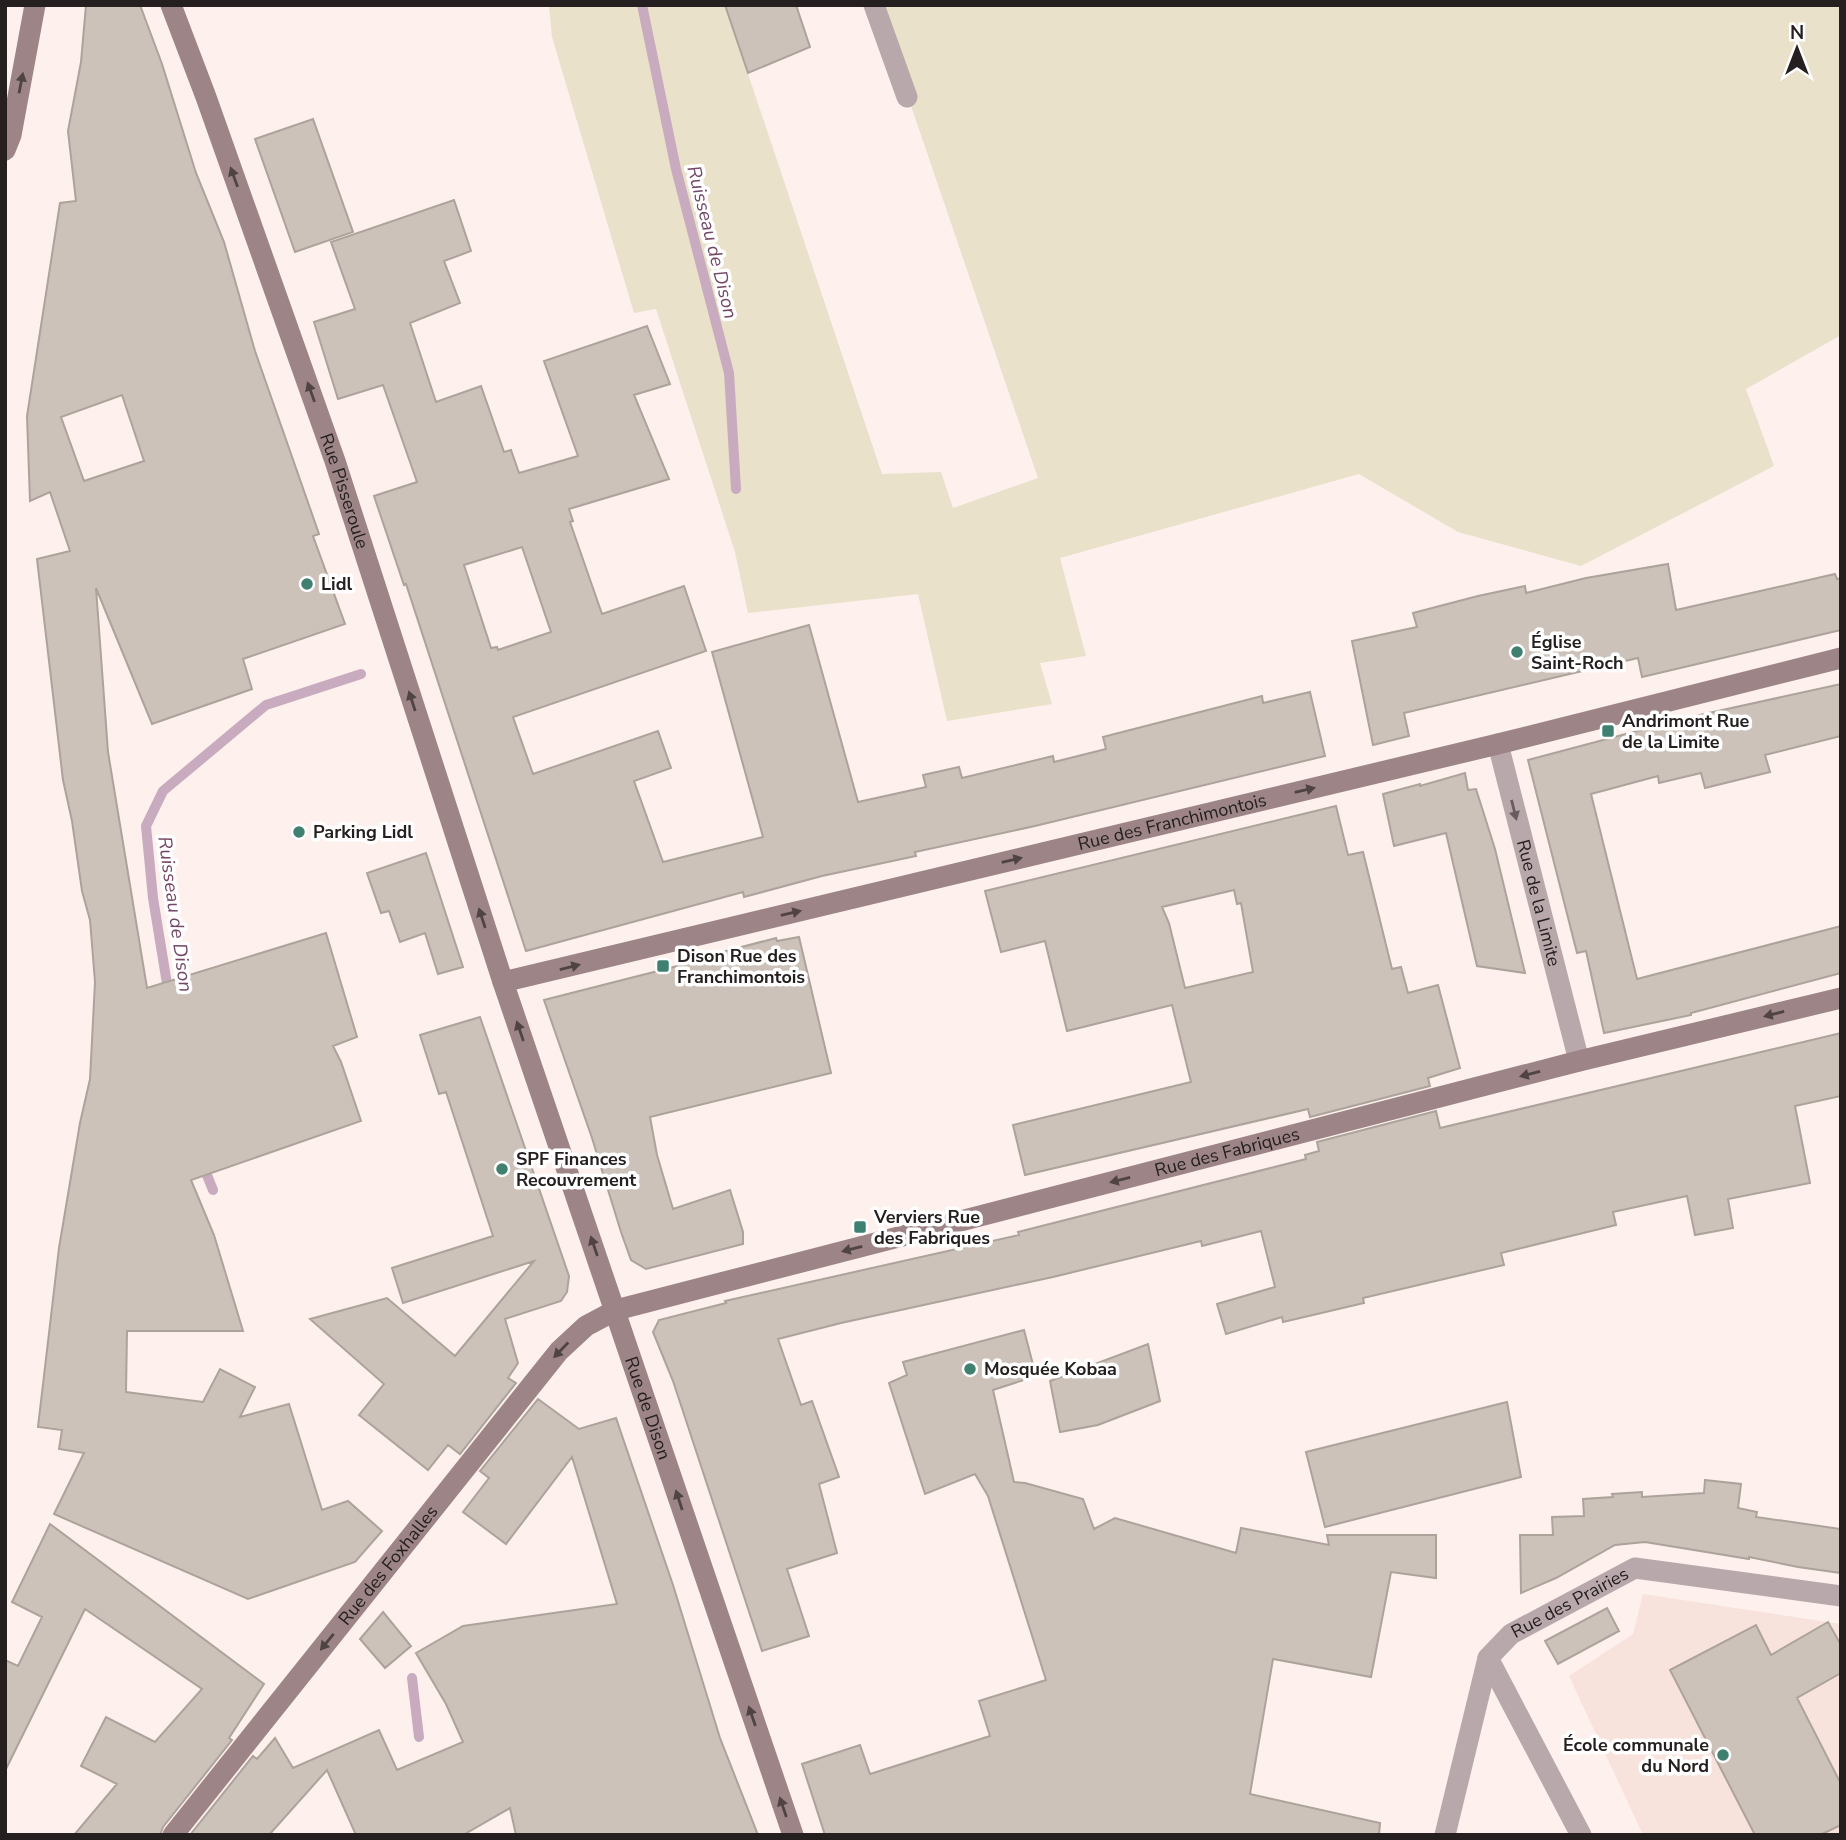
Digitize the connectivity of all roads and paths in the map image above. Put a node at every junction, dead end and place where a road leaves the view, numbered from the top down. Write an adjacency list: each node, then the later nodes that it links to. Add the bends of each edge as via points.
1 (36, 5): 5 (street, one-way to 1)
2 (170, 5): 8 (street, Rue Pisseroule, one-way to 2, via 335,461)
3 (873, 5): 4 (street)
4 (908, 97)
5 (5, 150)
6 (1841, 658): 7 (street, Rue des Franchimontois)
7 (1498, 744): 8 (street, Rue des Franchimontois, one-way to 7); 10 (street, Rue de la Limite, one-way to 10)
8 (503, 982): 11 (street, Rue de Dison, one-way to 8)
9 (1841, 998): 10 (street, Rue des Fabriques, one-way to 10)
10 (1579, 1061): 11 (street, Rue des Fabriques, one-way to 11)
11 (616, 1310): 14 (street, Rue des Foxhalles, one-way to 14, via 586,1326 559,1351); 15 (street, Rue de Dison, one-way to 11)
12 (1841, 1596): 13 (street, Rue des Prairies, via 1634,1568 1511,1634)
13 (1488, 1658): 16 (street); 17 (street)
14 (173, 1835)
15 (793, 1835)
16 (1445, 1835)
17 (1581, 1835)

